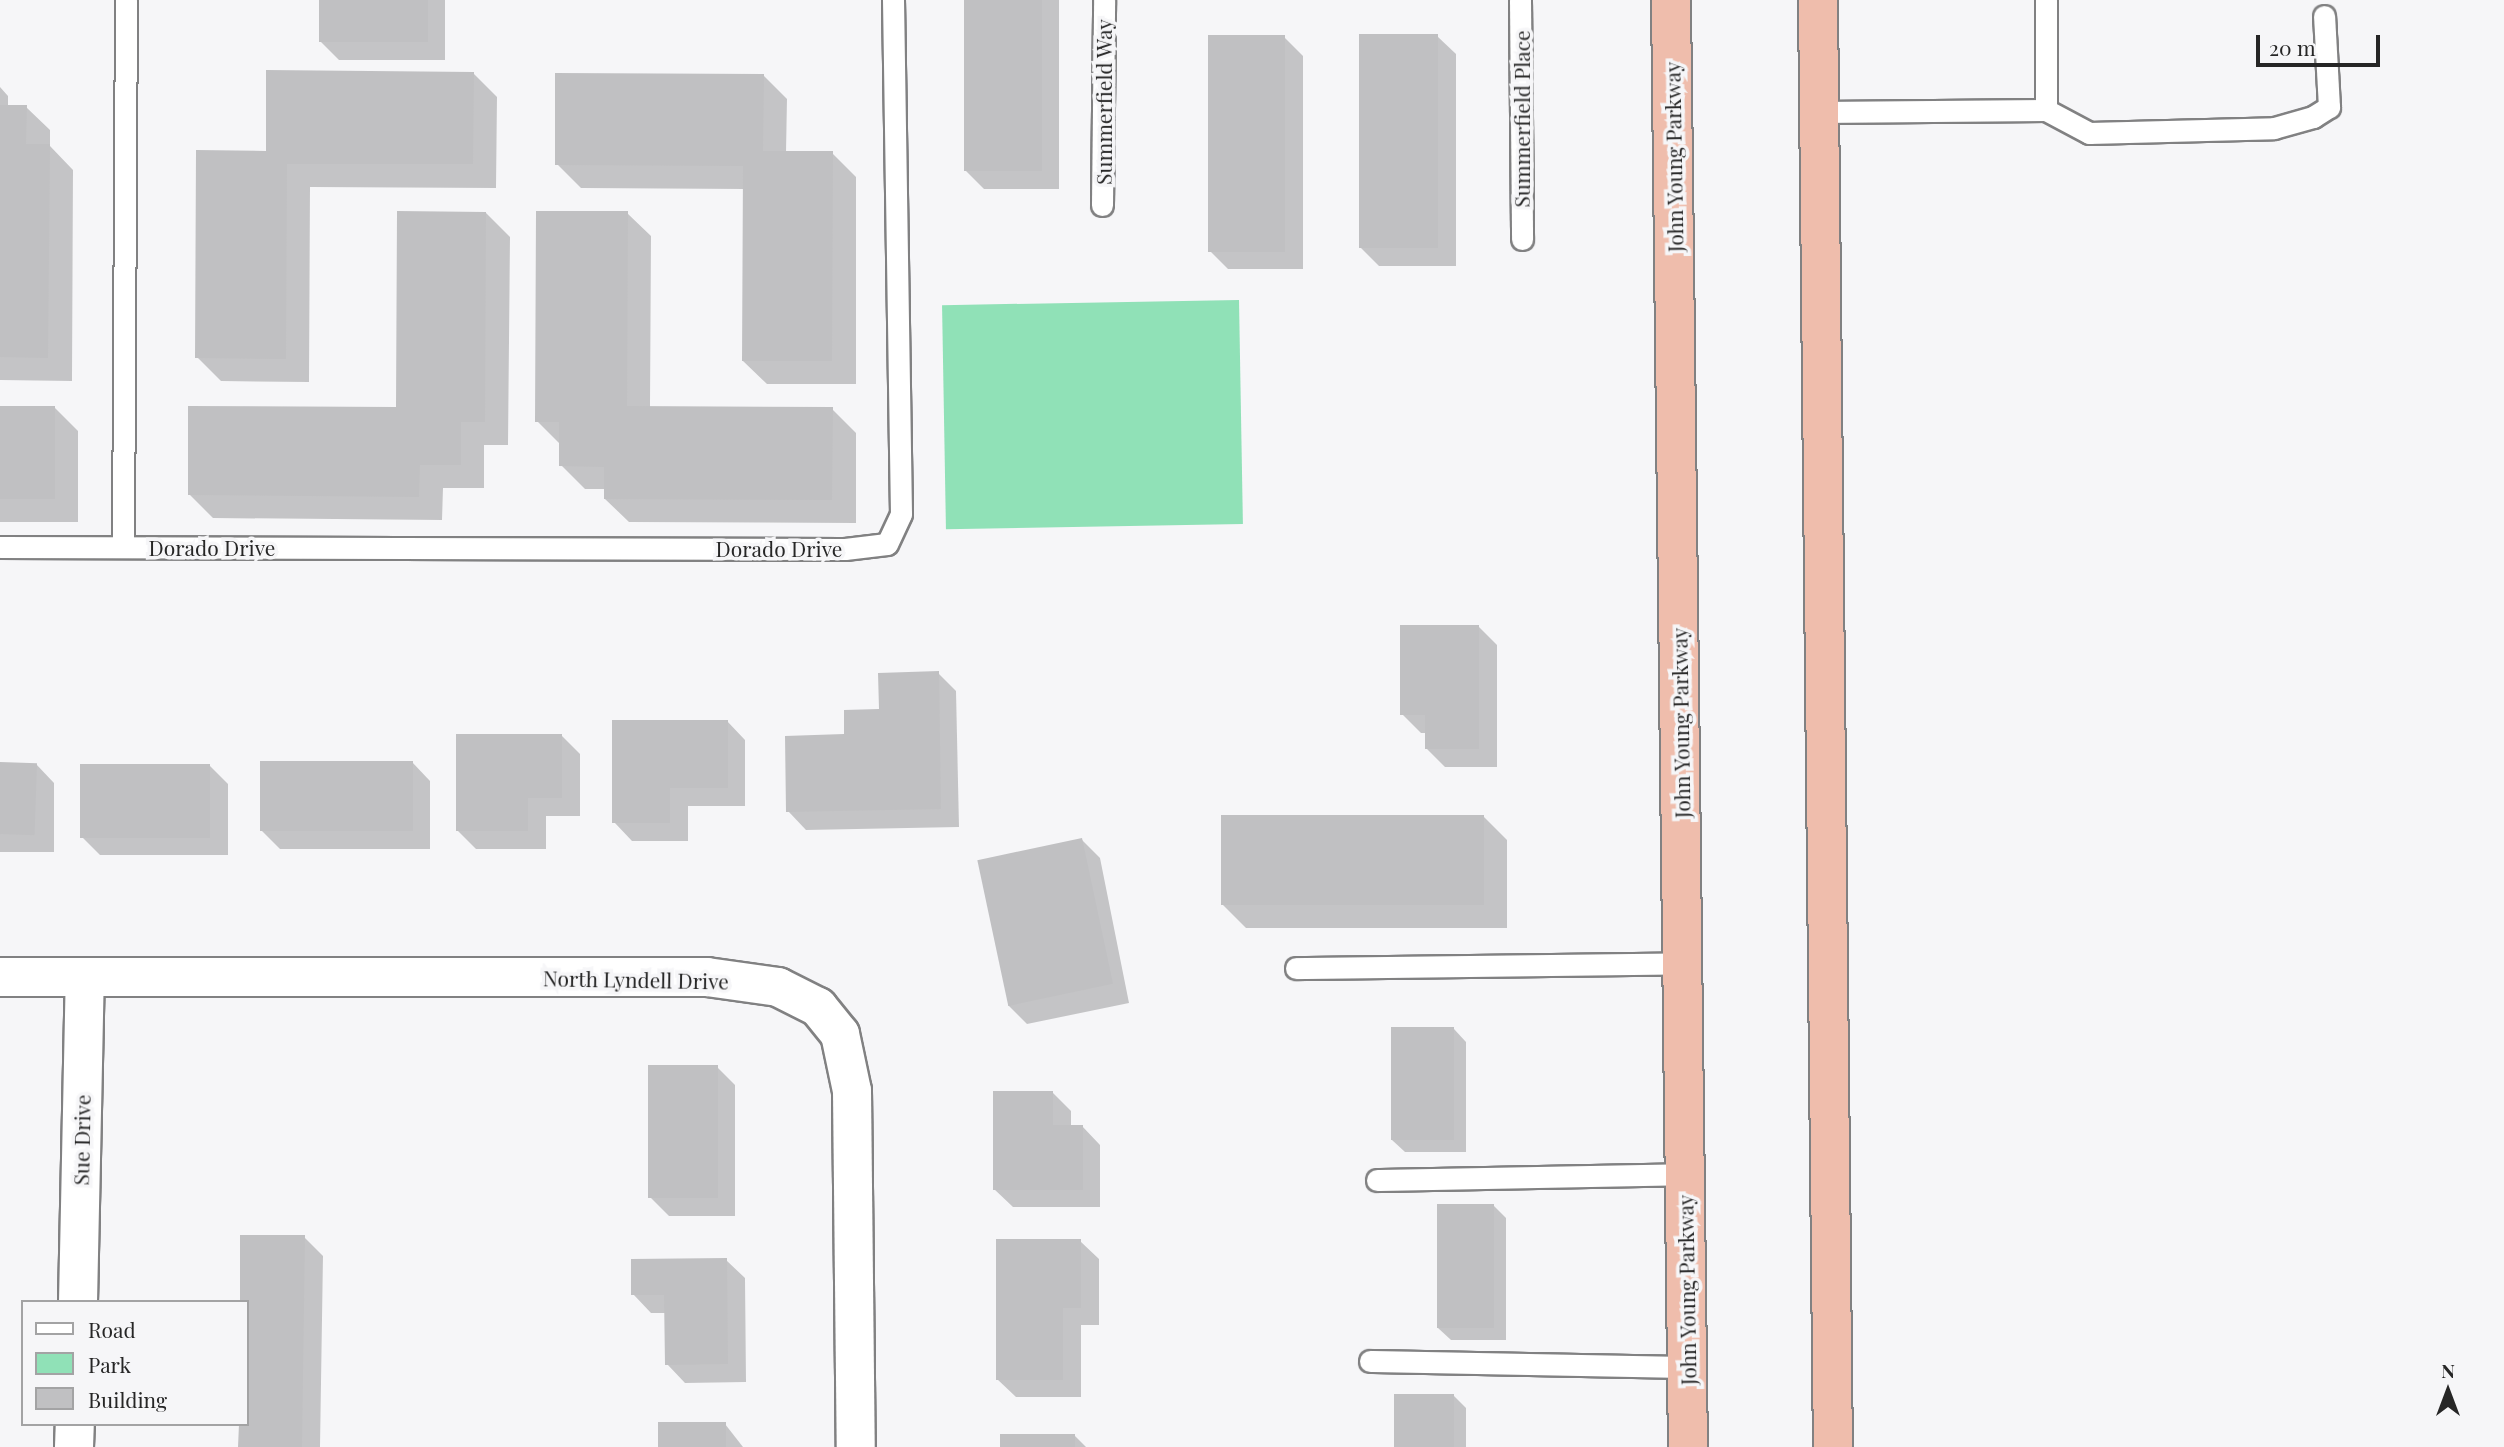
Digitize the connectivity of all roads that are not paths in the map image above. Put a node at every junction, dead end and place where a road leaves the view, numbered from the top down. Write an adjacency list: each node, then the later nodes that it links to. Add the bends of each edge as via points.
1 (126, 0): 14 (lane, Dorado Drive)
2 (893, 0): 14 (lane, Dorado Drive, via 901,514 887,544 845,549)
3 (1104, 0): 11 (lane, Summerfield Way)
4 (1520, 0): 12 (lane, Summerfield Place)
5 (1671, 0): 15 (highway, John Young Parkway)
6 (1818, 0): 10 (highway)
7 (2046, 0): 9 (lane)
8 (2324, 16): 9 (lane, via 2329,107 2313,117 2274,128 2089,133)
9 (2046, 110): 10 (lane)
10 (1819, 112): 28 (highway)
11 (1102, 205)
12 (1522, 239)
13 (0, 547): 14 (lane, Dorado Drive)
14 (123, 547)
15 (1683, 963): 16 (lane); 19 (highway, John Young Parkway)
16 (1296, 968)
17 (0, 977): 18 (street, North Lyndell Drive)
18 (85, 978): 21 (street, Sue Drive); 26 (street, North Lyndell Drive, via 707,977 778,987 818,1007 840,1034 852,1091)
19 (1685, 1174): 20 (lane); 23 (highway, John Young Parkway)
20 (1377, 1180)
21 (78, 1300)
22 (1370, 1361): 23 (lane)
23 (1687, 1367): 27 (highway, John Young Parkway)
24 (75, 1426): 25 (street)
25 (75, 1447)
26 (856, 1447)
27 (1688, 1447)
28 (1833, 1447)

